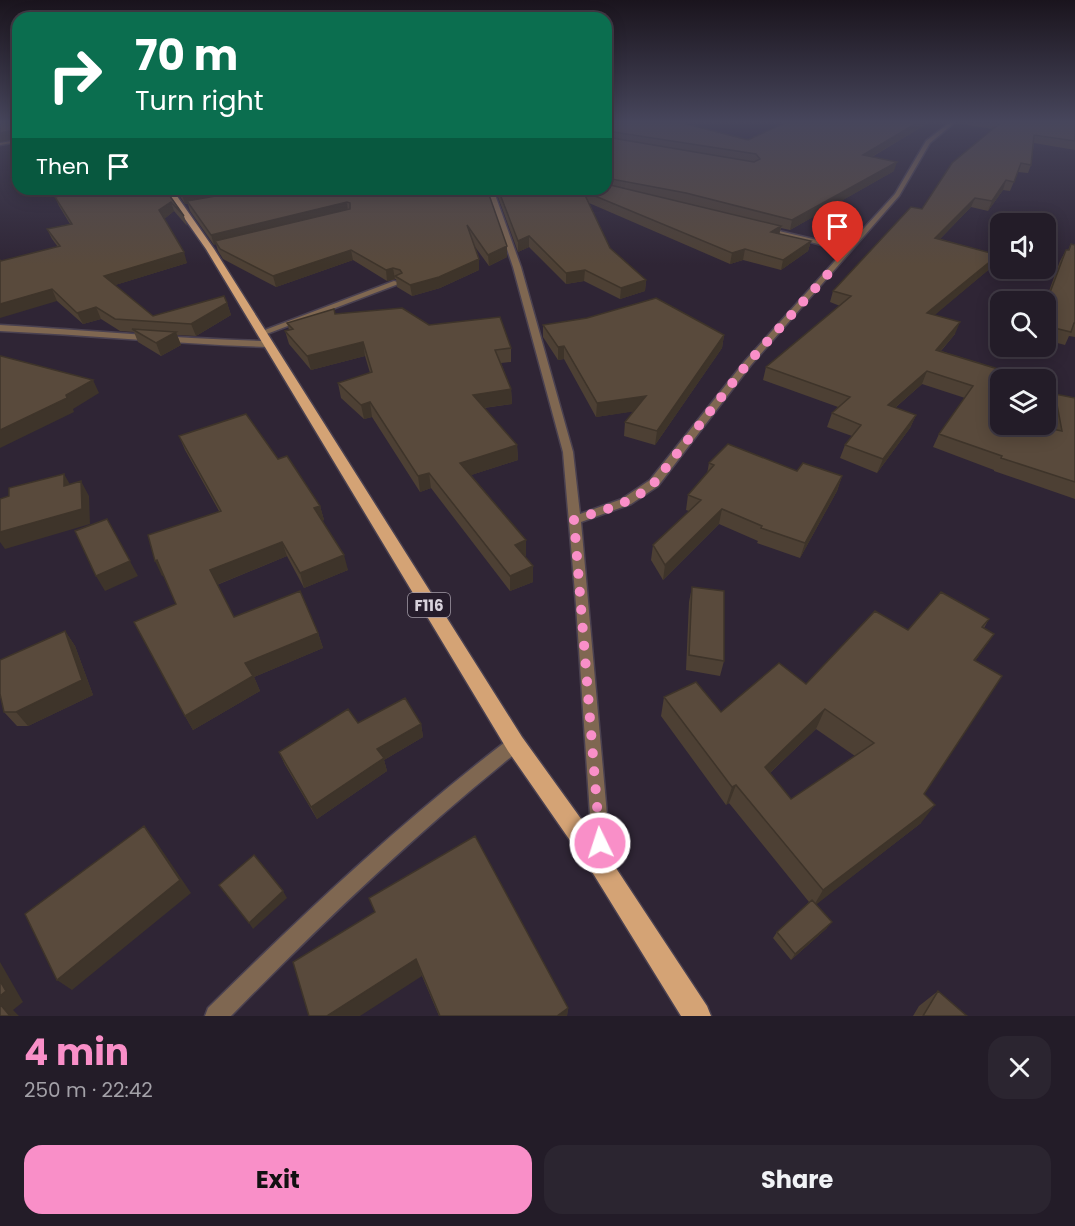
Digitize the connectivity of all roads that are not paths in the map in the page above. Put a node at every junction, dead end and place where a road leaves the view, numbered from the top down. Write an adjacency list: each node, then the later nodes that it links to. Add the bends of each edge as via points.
1 (911, 170): 5 (street, via 897,195)
2 (174, 195): 8 (main road, F116, via 216,248)
3 (492, 195): 9 (street, via 517,267 568,452)
4 (751, 224): 5 (street)
5 (850, 250): 9 (street, via 748,363 644,493)
6 (397, 283): 8 (street)
7 (0, 328): 8 (street, via 191,342)
8 (264, 338): 10 (main road, F116)
9 (574, 520): 11 (street)
10 (515, 744): 11 (main road, F116); 12 (street, via 405,832)
11 (602, 867): 13 (main road, F116)
12 (216, 1016)
13 (697, 1016)

